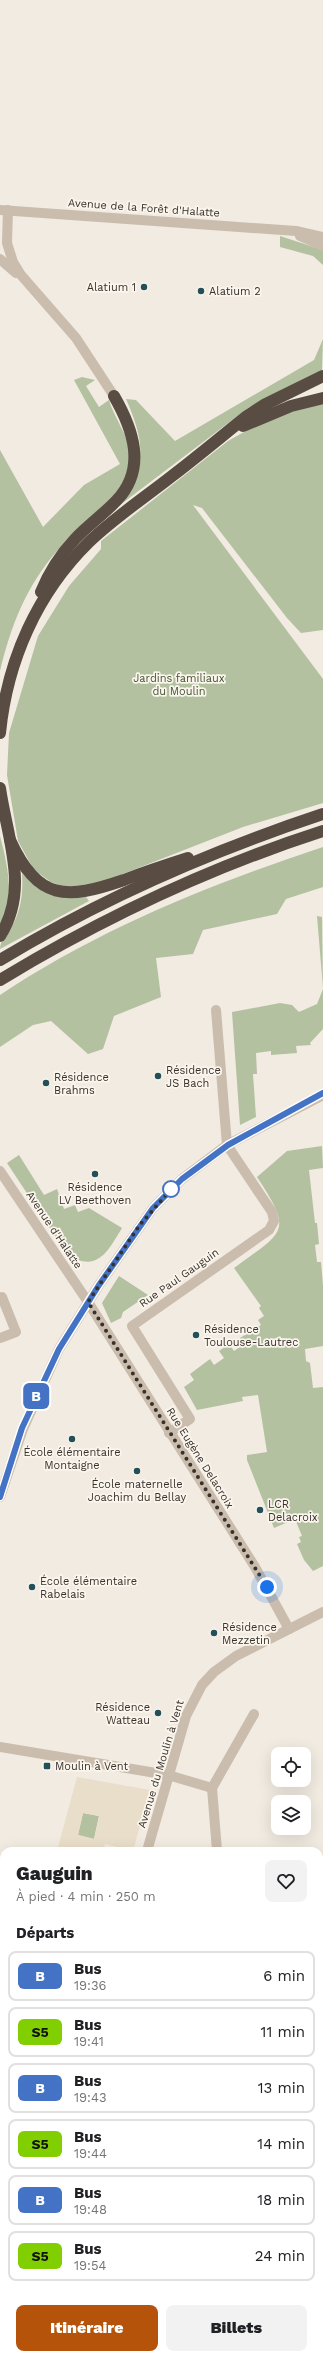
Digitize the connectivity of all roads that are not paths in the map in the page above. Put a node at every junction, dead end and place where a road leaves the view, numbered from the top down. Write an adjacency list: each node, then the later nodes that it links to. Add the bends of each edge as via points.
1 (4, 210): 2 (street, Avenue de la Forêt d'Halatte); 6 (street, Avenue de la Forêt d'Halatte, via 8,250 16,268)
2 (279, 230): 3 (street, Avenue de la Forêt d'Halatte, via 305,232); 4 (street, Avenue de la Forêt d'Halatte, via 299,235)
3 (323, 237)
4 (323, 246)
5 (0, 258): 6 (street, Avenue de la Forêt d'Halatte)
6 (28, 283): 8 (street, Avenue de la Forêt d'Halatte, via 76,338)
7 (323, 376): 10 (highway, via 255,410)
8 (114, 396): 11 (highway, via 126,418 134,442 134,463 130,479 117,500 82,531 58,558 44,584)
9 (323, 398): 10 (highway, via 268,414)
10 (216, 442): 11 (highway, via 89,542 54,583)
11 (31, 624): 12 (highway, via 11,672)
12 (0, 733)
13 (0, 788): 17 (highway)
14 (323, 814): 16 (highway)
15 (323, 831): 20 (highway, via 250,857 145,903 86,931)
16 (269, 833): 17 (highway, via 77,893 56,890 36,879 23,864); 19 (highway, via 198,861 105,903)
17 (10, 840): 18 (highway, via 16,869 16,887 11,913)
18 (0, 936)
19 (0, 960)
20 (0, 980)
21 (216, 1010): 23 (street)
22 (323, 1094): 23 (street)
23 (228, 1145): 26 (street, via 189,1172 159,1201); 28 (street, Rue Paul Gauguin, via 272,1212 274,1220 269,1230 132,1326 190,1419)
24 (0, 1171): 26 (street, Avenue d'Halatte)
25 (2, 1297): 27 (street, via 16,1332)
26 (88, 1302): 28 (street, Rue Eugène Delacroix); 29 (street, via 66,1336 37,1394)
27 (0, 1338)
28 (170, 1433): 31 (street, Rue Eugène Delacroix, via 255,1567)
29 (1, 1493)
30 (323, 1612): 31 (street, Avenue du Moulin à Vent)
31 (289, 1629): 34 (street, Avenue du Moulin à Vent, via 236,1656 207,1679 189,1708)
32 (254, 1714): 35 (street)
33 (0, 1747): 34 (street)
34 (168, 1775): 35 (street); 36 (street, Avenue du Moulin à Vent)
35 (212, 1788): 37 (street)
36 (148, 1847)
37 (216, 1847)

